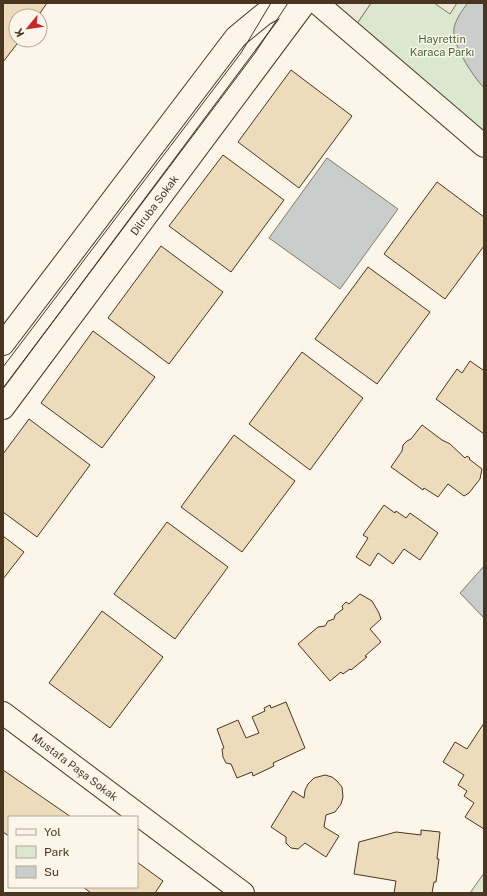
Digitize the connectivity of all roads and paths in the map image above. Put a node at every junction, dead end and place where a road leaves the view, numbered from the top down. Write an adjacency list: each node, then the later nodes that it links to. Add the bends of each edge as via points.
1 (284, 3): 5 (street, via 264,14 236,37)
2 (305, 3): 6 (street, Dilruba Sokak)
3 (317, 3): 4 (street)
4 (484, 146)
5 (3, 344)
6 (3, 408)
7 (3, 713): 8 (street, Mustafa Paşa Sokak)
8 (243, 893)

